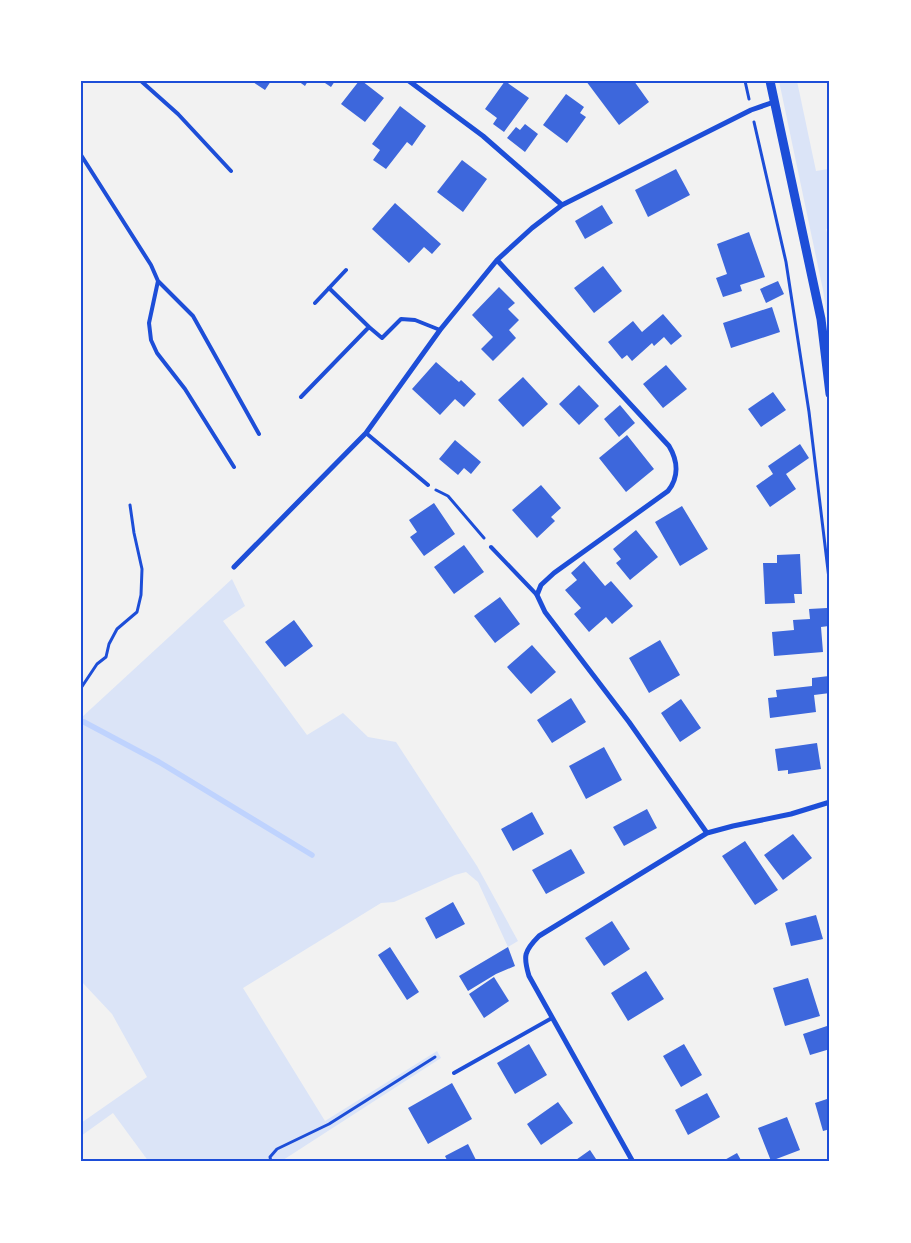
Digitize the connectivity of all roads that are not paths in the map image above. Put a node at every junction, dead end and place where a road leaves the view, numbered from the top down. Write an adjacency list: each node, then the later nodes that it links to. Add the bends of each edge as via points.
1 (141, 81): 6 (lane, via 178,114)
2 (409, 81): 7 (street, via 483,136)
3 (770, 81): 4 (street)
4 (774, 102): 7 (street, via 751,110); 15 (street, via 821,319)
5 (81, 155): 10 (lane, via 151,265)
6 (231, 171)
7 (562, 205): 8 (street)
8 (497, 260): 14 (street); 23 (street, via 674,454 675,479 668,491 554,573 541,585)
9 (346, 270): 11 (lane)
10 (158, 282): 18 (lane, via 193,316); 19 (lane, via 149,323 151,340)
11 (329, 288): 12 (lane); 13 (lane)
12 (314, 303)
13 (369, 327): 14 (lane, via 382,338 401,319 415,320); 16 (lane)
14 (440, 330): 17 (street)
15 (830, 394)
16 (301, 396)
17 (366, 433): 20 (lane); 22 (street)
18 (259, 434)
19 (234, 467)
20 (428, 485)
21 (490, 547): 23 (lane)
22 (234, 567)
23 (537, 595): 25 (street, via 545,612)
24 (830, 802): 25 (street)
25 (707, 833): 26 (street, via 538,936 525,954 527,970)
26 (552, 1018): 27 (lane); 28 (street)
27 (454, 1073)
28 (633, 1162)

